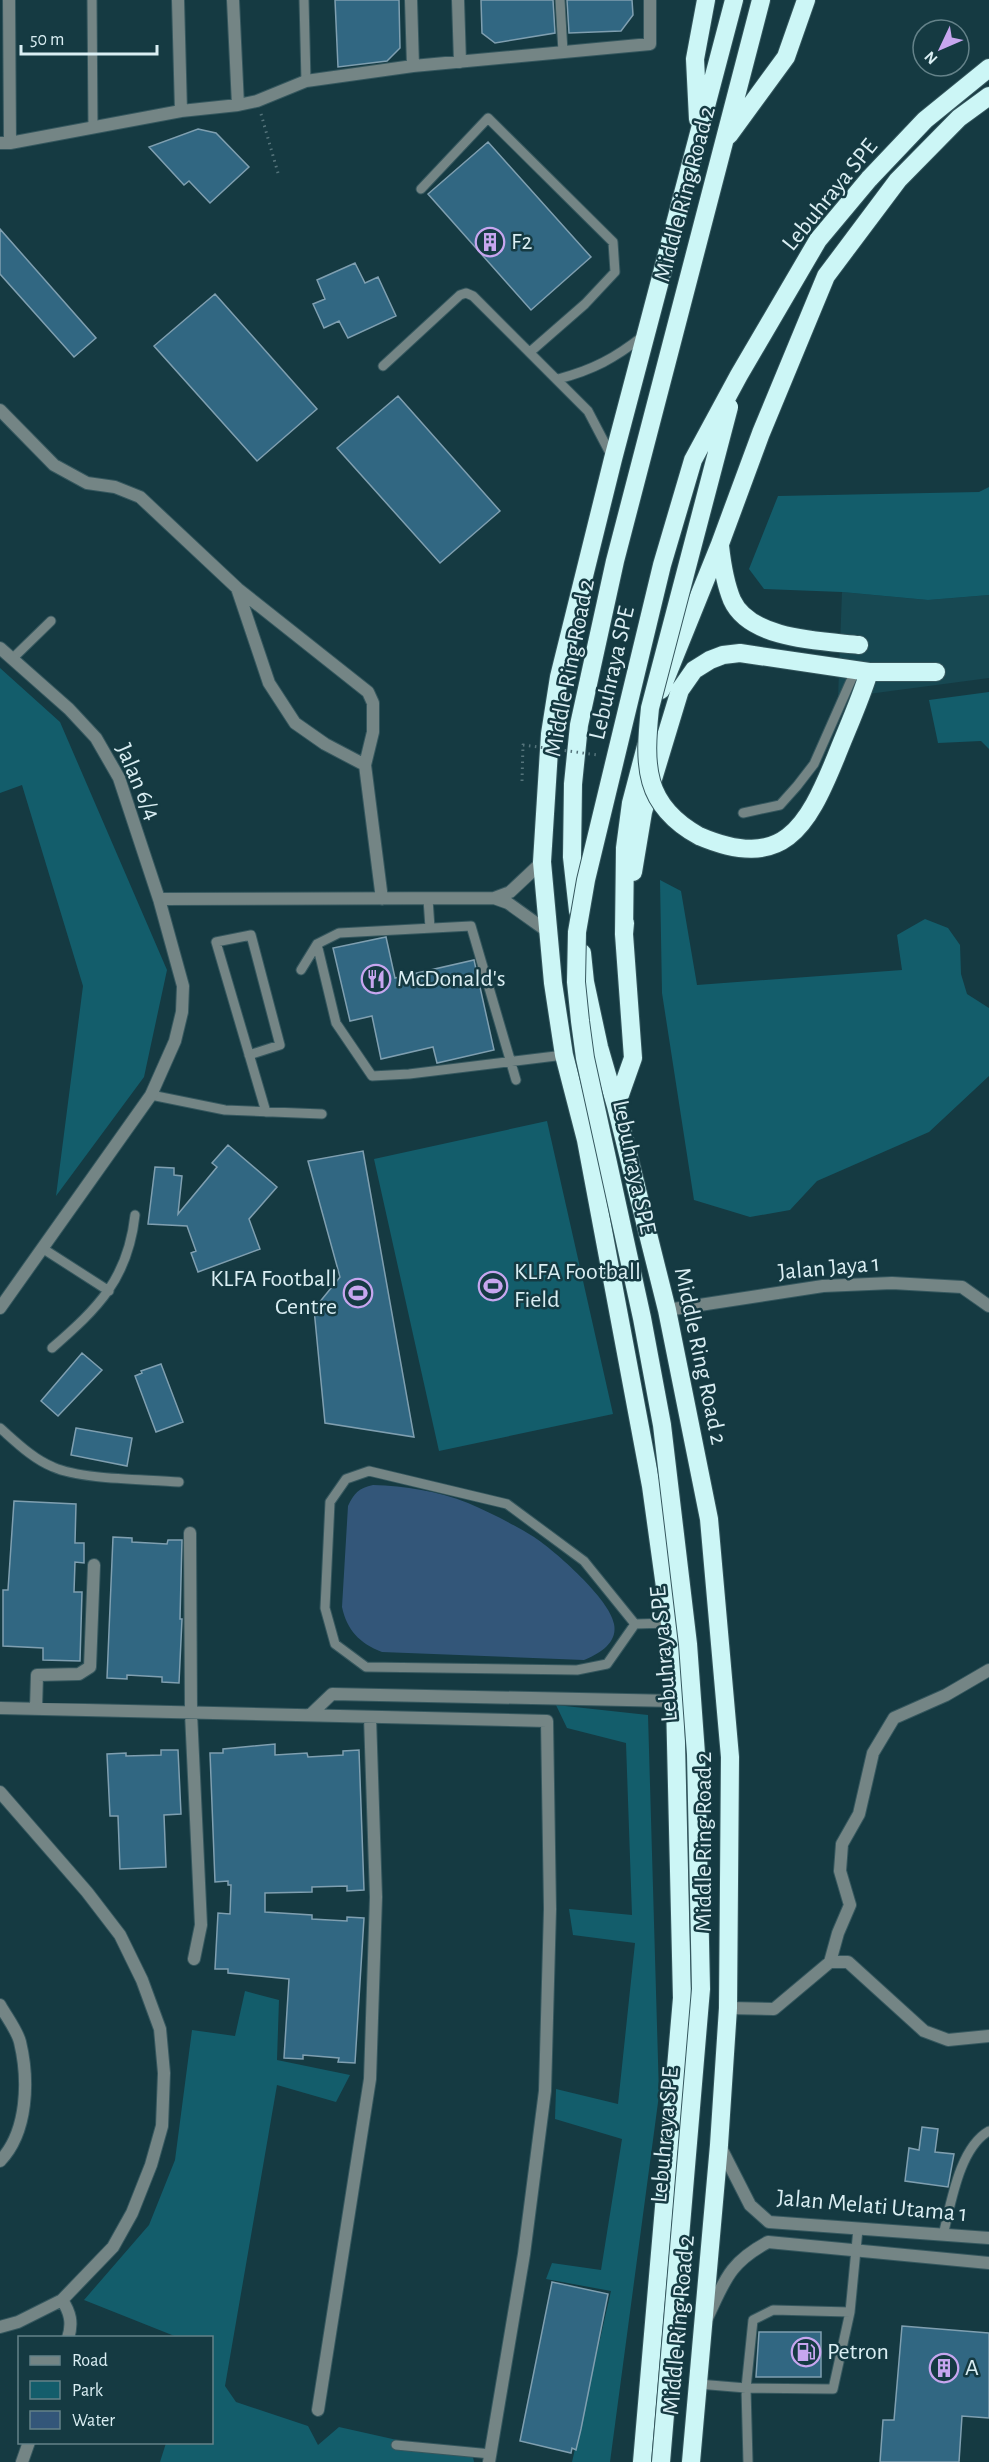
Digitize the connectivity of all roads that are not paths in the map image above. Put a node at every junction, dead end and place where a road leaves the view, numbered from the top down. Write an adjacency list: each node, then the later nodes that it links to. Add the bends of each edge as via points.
1 (9, 0): 25 (street)
2 (92, 0): 22 (lane)
3 (178, 0): 21 (street)
4 (233, 0): 20 (street)
5 (304, 0): 18 (lane)
6 (411, 0): 16 (street)
7 (458, 0): 15 (street)
8 (560, 0): 14 (lane)
9 (650, 0): 14 (street, via 650,44)
10 (706, 0): 23 (highway, via 694,59)
11 (734, 0): 23 (highway, Middle Ring Road 2)
12 (761, 0): 24 (highway, Middle Ring Road 2)
13 (806, 0): 24 (highway, via 786,57)
14 (563, 52): 15 (street)
15 (460, 62): 16 (street)
16 (413, 66): 18 (street)
17 (989, 68): 30 (highway, Lebuhraya SPE, bridge, via 925,120 818,240)
18 (306, 81): 20 (street)
19 (989, 96): 34 (highway, Lebuhraya SPE, via 959,118 898,180 826,276)
20 (238, 105): 21 (street)
21 (181, 111): 22 (street)
22 (93, 128): 25 (street)
23 (699, 136): 27 (highway, Middle Ring Road 2)
24 (724, 142): 59 (highway, Middle Ring Road 2, via 615,561 577,740 572,856 585,982)
25 (5, 143)
26 (421, 189): 28 (lane, via 488,118 613,242 615,272)
27 (647, 333): 31 (lane, via 599,366); 33 (highway, Middle Ring Road 2)
28 (530, 352): 29 (lane, via 466,293); 31 (lane)
29 (383, 366)
30 (739, 375): 40 (highway, bridge, via 650,708 645,752 659,800 685,828 718,844 741,849 777,844 809,816 819,798); 109 (highway, Lebuhraya SPE, bridge, via 693,460 682,493 586,880 577,932 576,982 585,1058 662,1425 688,1644 696,1754 701,1989)
31 (558, 380): 33 (lane, via 588,411)
32 (0, 410): 35 (street, via 54,465 87,483 115,487 140,497)
33 (613, 459): 44 (highway, Middle Ring Road 2, via 552,722)
34 (720, 544): 37 (highway, via 733,603 753,623 779,634); 51 (highway, Lebuhraya SPE, via 658,697 631,803 625,848)
35 (237, 588): 42 (street, via 269,683 295,723); 42 (street, via 368,692 373,703 374,732)
36 (51, 621): 39 (lane)
37 (860, 645)
38 (0, 648): 39 (street, Jalan 6/4)
39 (12, 659): 46 (street, Jalan 6/4, via 96,738 119,777)
40 (863, 670): 41 (highway); 43 (lane, via 814,764 797,786 780,805); 51 (highway, via 740,652 723,655 694,670 680,690 643,812)
41 (936, 672)
42 (365, 765): 47 (street)
43 (743, 813)
44 (542, 862): 45 (street, via 510,892); 50 (highway, Middle Ring Road 2)
45 (494, 898): 48 (street); 50 (street, via 508,903)
46 (159, 899): 47 (street); 58 (street, Jalan 6/4, via 183,986 182,1012 175,1041)
47 (382, 899): 48 (street)
48 (428, 899): 49 (lane)
49 (430, 928): 52 (lane, via 339,933); 56 (lane, via 471,926)
50 (547, 931): 55 (highway, Middle Ring Road 2)
51 (624, 934): 59 (highway, via 633,1058)
52 (317, 944): 53 (lane); 56 (lane, via 336,1023 372,1076)
53 (301, 970)
54 (249, 1055): 54 (lane, via 280,1045 251,935 216,942); 60 (lane)
55 (564, 1055): 56 (lane); 73 (highway, Middle Ring Road 2, via 586,1140 649,1474)
56 (510, 1062): 57 (lane)
57 (516, 1080)
58 (151, 1095): 60 (lane, via 225,1110); 63 (street, Jalan 6/4)
59 (616, 1107): 67 (highway, Middle Ring Road 2)
60 (266, 1112): 61 (lane)
61 (322, 1114)
62 (135, 1215): 64 (lane, via 132,1240)
63 (42, 1248): 64 (lane); 66 (street, Jalan 6/4)
64 (109, 1291): 68 (lane)
65 (989, 1305): 67 (street, Jalan Jaya 1, via 962,1287 892,1283 823,1286)
66 (0, 1308)
67 (667, 1310): 86 (highway, Middle Ring Road 2, via 709,1519 730,1757)
68 (52, 1348)
69 (0, 1428): 70 (lane, via 52,1467 73,1474)
70 (179, 1482)
71 (190, 1533): 79 (street)
72 (94, 1565): 78 (street, via 90,1667 79,1674 37,1675)
73 (670, 1623): 74 (lane); 76 (highway, Middle Ring Road 2)
74 (635, 1624): 74 (lane, via 584,1561 507,1504 369,1471 346,1479 330,1502 324,1608 335,1644 366,1667 577,1670 607,1664)
75 (989, 1670): 84 (street, via 894,1718 873,1753 859,1814 842,1844 840,1871 850,1905)
76 (675, 1701): 80 (street, via 332,1694); 108 (highway, Middle Ring Road 2, via 682,1998)
77 (0, 1708): 78 (street)
78 (36, 1708): 79 (street)
79 (190, 1713): 80 (street); 83 (street, via 201,1924)
80 (310, 1715): 81 (street)
81 (370, 1717): 103 (street, via 376,1897 370,2079); 106 (street, via 547,1721 550,1909 545,2091 524,2254)
82 (0, 1792): 96 (street, via 120,1935 160,2029 164,2073 162,2126 151,2165 113,2247)
83 (194, 1959)
84 (830, 1962): 86 (street, via 774,2008); 87 (street, via 848,1962 924,2031 948,2040)
85 (0, 2005): 90 (street, via 20,2040 24,2082 22,2116 11,2149)
86 (728, 2008): 89 (highway, Middle Ring Road 2)
87 (989, 2036)
88 (989, 2131): 92 (lane, via 963,2162)
89 (719, 2145): 91 (street, Jalan Melati Utama 1, via 750,2205 769,2222); 98 (highway, Middle Ring Road 2)
90 (0, 2161)
91 (858, 2229): 92 (street, Jalan Melati Utama 1); 94 (lane)
92 (943, 2235): 93 (street, Jalan Melati Utama 1)
93 (989, 2238)
94 (856, 2250): 95 (street, Jalan Melati Utama 1); 97 (lane); 98 (street, Jalan Melati Utama 1, via 768,2242 731,2268)
95 (989, 2263)
96 (62, 2300): 99 (street); 100 (street, via 69,2310)
97 (850, 2312): 102 (lane, via 833,2389); 102 (lane, via 773,2310 753,2320)
98 (703, 2325): 101 (highway, Middle Ring Road 2)
99 (0, 2327)
100 (68, 2336)
101 (698, 2384): 102 (lane); 110 (highway, Middle Ring Road 2)
102 (746, 2388): 111 (lane)
103 (318, 2410)
104 (28, 2444): 107 (street)
105 (396, 2445): 106 (lane)
106 (490, 2458)
107 (22, 2462)
108 (642, 2462)
109 (661, 2462)
110 (691, 2462)
111 (748, 2462)

